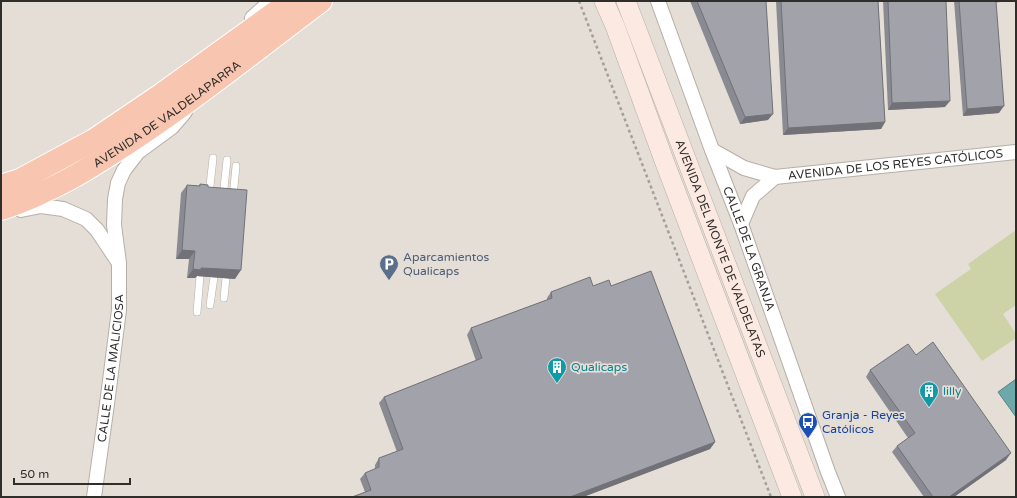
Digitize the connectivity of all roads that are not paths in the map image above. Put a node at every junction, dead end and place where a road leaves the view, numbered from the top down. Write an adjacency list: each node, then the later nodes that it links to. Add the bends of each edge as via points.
1 (271, 1): 10 (street)
2 (291, 1): 10 (highway, AVENIDA DE VALDELAPARRA)
3 (322, 1): 9 (highway, AVENIDA DE VALDELAPARRA)
4 (600, 1): 8 (street)
5 (604, 1): 8 (main road, AVENIDA DEL MONTE DE VALDELATAS)
6 (626, 1): 34 (main road, AVENIDA DEL MONTE DE VALDELATAS)
7 (658, 1): 11 (street, CALLE DE LA GRANJA)
8 (615, 26): 33 (main road, AVENIDA DEL MONTE DE VALDELATAS)
9 (203, 91): 21 (highway, AVENIDA DE VALDELAPARRA, via 91,167 44,192); 24 (street, CALLE DE LA MALICIOSA, via 172,127 138,152 118,182 114,225)
10 (162, 94): 17 (highway, AVENIDA DE VALDELAPARRA, via 94,140 20,180)
11 (712, 150): 16 (street, AVENIDA DE LOS REYES CATÓLICOS, via 744,168); 23 (street, CALLE DE LA GRANJA)
12 (1016, 152): 16 (street, AVENIDA DE LOS REYES CATÓLICOS)
13 (214, 158): 18 (lane)
14 (227, 160): 19 (lane)
15 (236, 166): 20 (lane)
16 (776, 177): 23 (street, AVENIDA DE LOS REYES CATÓLICOS, via 753,196)
17 (1, 186)
18 (209, 196)
19 (223, 197)
20 (233, 198)
21 (1, 209)
22 (1, 215): 24 (street, via 41,206 62,209 86,219 97,230)
23 (741, 224): 31 (street, CALLE DE LA GRANJA)
24 (119, 263): 32 (street, CALLE DE LA MALICIOSA, via 119,310)
25 (200, 276): 30 (lane)
26 (214, 277): 29 (lane)
27 (226, 278): 28 (lane)
28 (224, 298)
29 (210, 305)
30 (196, 312)
31 (828, 472): 35 (street); 36 (street, CALLE DE LA GRANJA)
32 (94, 497)
33 (792, 497)
34 (815, 497)
35 (831, 497)
36 (838, 497)

